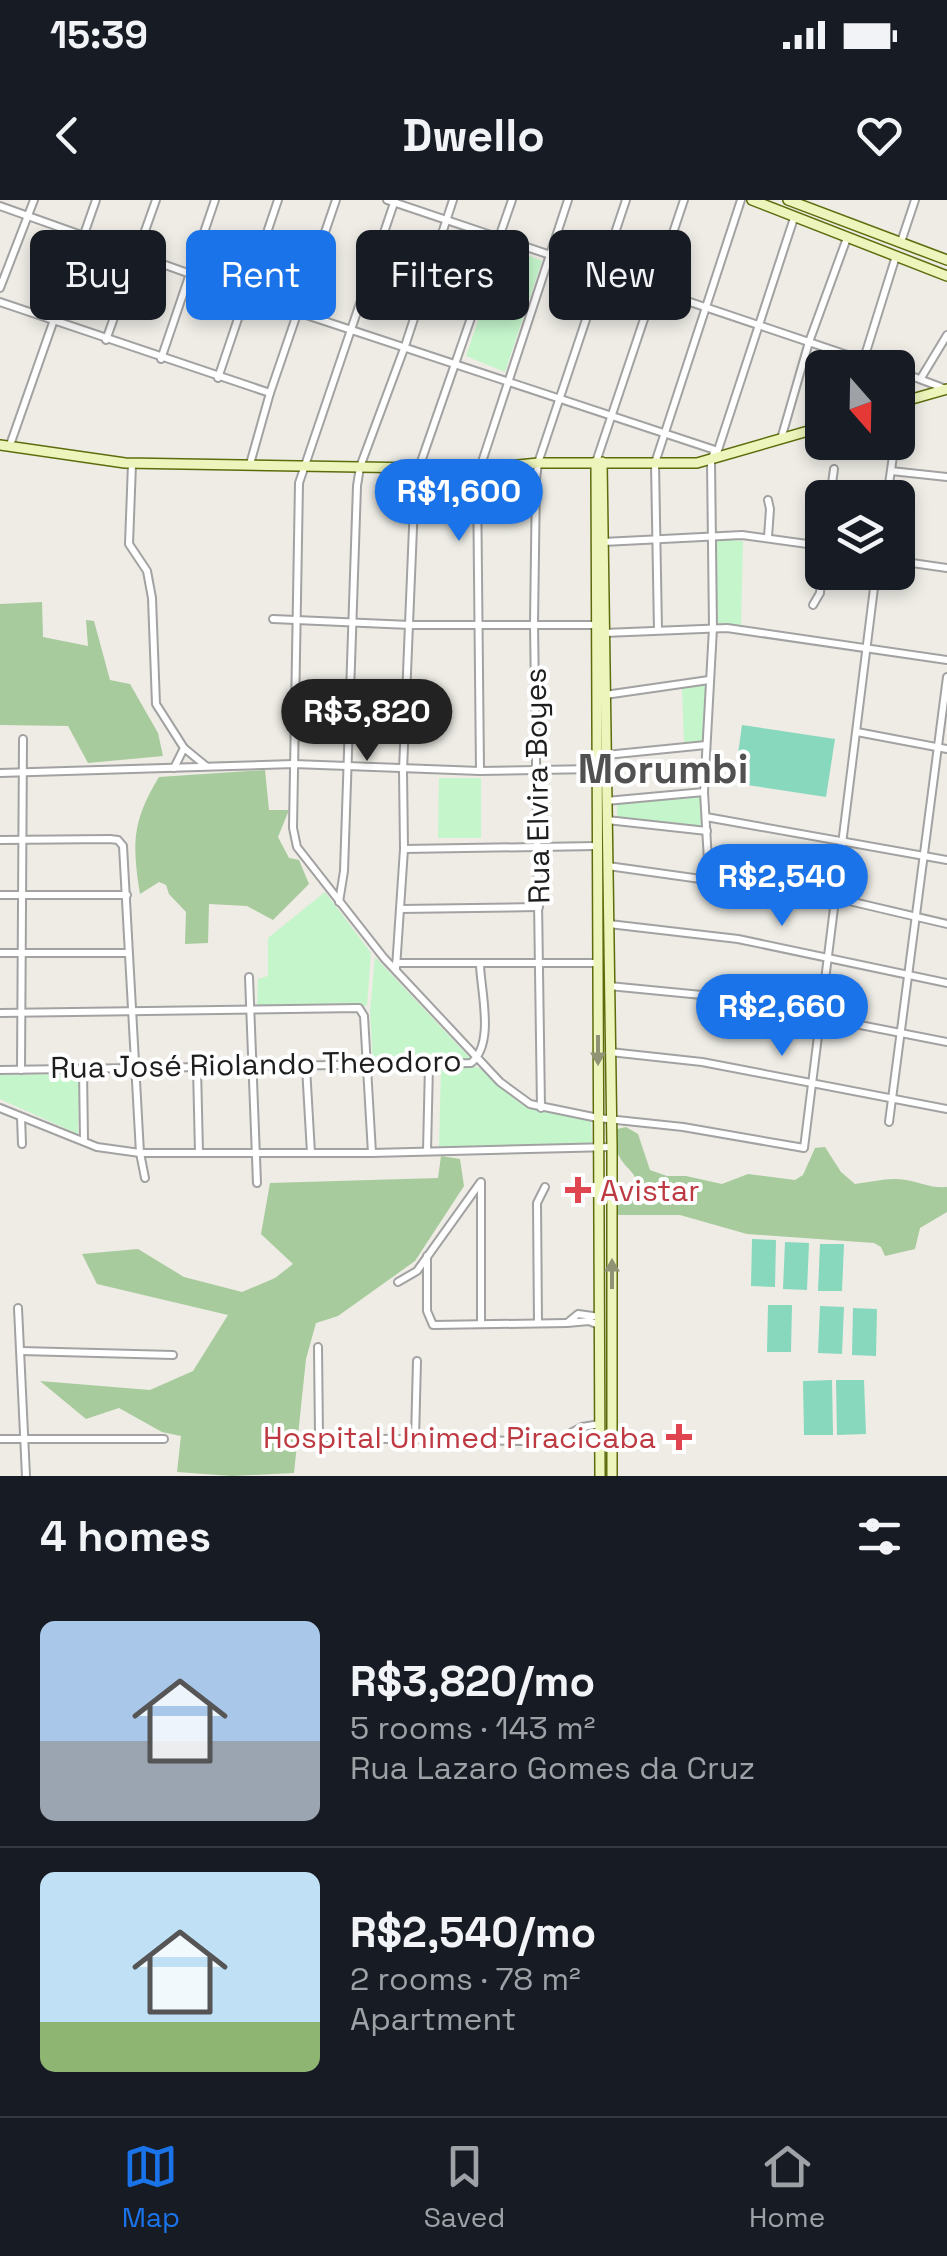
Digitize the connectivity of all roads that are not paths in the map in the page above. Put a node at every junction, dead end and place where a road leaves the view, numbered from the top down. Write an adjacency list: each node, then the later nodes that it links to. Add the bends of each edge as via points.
1 (34, 200): 19 (street)
2 (96, 200): 23 (street)
3 (156, 200): 24 (street)
4 (214, 200): 25 (street)
5 (278, 200): 26 (street)
6 (336, 200): 27 (street)
7 (452, 200): 21 (street)
8 (512, 200): 29 (street)
9 (568, 200): 30 (street)
10 (626, 200): 31 (street, Rua Elvira Boyes)
11 (684, 200): 32 (street)
12 (741, 200): 43 (street)
13 (752, 200): 20 (main road)
14 (788, 200): 17 (main road)
15 (915, 200): 34 (street)
16 (392, 201): 21 (street); 53 (street)
17 (817, 205): 20 (main road, via 796,208); 34 (main road)
18 (0, 206): 19 (street)
19 (26, 215): 22 (street); 40 (street)
20 (794, 218): 33 (main road); 52 (street)
21 (446, 219): 28 (street); 57 (street)
22 (67, 230)
23 (86, 230)
24 (146, 230)
25 (204, 230)
26 (268, 230)
27 (326, 230)
28 (476, 230)
29 (503, 230)
30 (558, 230)
31 (616, 230)
32 (674, 230)
33 (847, 238): 35 (main road); 56 (street)
34 (901, 242): 37 (main road)
35 (896, 256): 38 (main road); 59 (street)
36 (549, 258): 65 (street)
37 (947, 260)
38 (947, 276)
39 (186, 286): 60 (street)
40 (0, 288)
41 (0, 302): 51 (street)
42 (691, 302): 43 (street)
43 (706, 307): 52 (street); 72 (street)
44 (113, 320): 55 (street)
45 (238, 320): 63 (street)
46 (294, 320): 67 (street)
47 (325, 320): 53 (street)
48 (471, 320): 61 (street)
49 (585, 320): 69 (street, Rua Elvira Boyes)
50 (643, 320): 70 (street)
51 (54, 322): 55 (street); 74 (street)
52 (759, 325): 56 (street); 75 (street)
53 (353, 328): 57 (street); 82 (street)
54 (947, 334): 64 (street)
55 (106, 340): 60 (street)
56 (810, 342): 58 (street); 73 (street)
57 (405, 346): 61 (street); 83 (street)
58 (829, 350)
59 (866, 350)
60 (162, 359): 63 (street)
61 (456, 363): 65 (street); 84 (street)
62 (915, 376): 64 (street)
63 (218, 378): 67 (street)
64 (920, 378): 66 (street)
65 (507, 380): 69 (street); 85 (street)
66 (946, 389): 68 (main road)
67 (270, 394): 79 (street)
68 (915, 398)
69 (558, 399): 70 (street); 80 (street, Rua Elvira Boyes)
70 (610, 416): 72 (street); 77 (street)
71 (805, 432): 73 (main road)
72 (662, 433): 75 (street); 81 (street)
73 (780, 440): 75 (main road)
74 (5, 445): 78 (main road)
75 (716, 456): 81 (main road); 92 (street)
76 (893, 460): 87 (street)
77 (599, 462): 80 (main road); 81 (main road); 95 (main road); 108 (main road)
78 (132, 463): 79 (main road); 122 (street, via 129,544 147,571 152,598 156,704)
79 (250, 464): 82 (main road)
80 (538, 464): 85 (main road); 106 (street, Rua Elvira Boyes)
81 (655, 464): 94 (street)
82 (304, 466): 83 (main road); 103 (street)
83 (360, 467): 84 (main road); 104 (street)
84 (418, 469): 85 (main road); 107 (street)
85 (480, 469): 105 (street)
86 (834, 469): 89 (street)
87 (891, 471): 88 (street); 90 (street)
88 (947, 476)
89 (832, 480)
90 (890, 480)
91 (768, 500): 93 (street)
92 (710, 534): 93 (street); 94 (street); 109 (street)
93 (768, 537): 96 (street)
94 (656, 539): 95 (street); 110 (street)
95 (603, 542): 111 (main road)
96 (805, 543)
97 (915, 563): 98 (street)
98 (947, 568)
99 (820, 590): 101 (street)
100 (874, 590): 113 (street)
101 (812, 605)
102 (273, 620): 103 (street)
103 (297, 620): 104 (street); 125 (street)
104 (352, 622): 107 (street); 128 (street)
105 (476, 624): 106 (street); 107 (street); 133 (street)
106 (534, 624): 108 (street); 131 (street, Rua Elvira Boyes)
107 (410, 625): 130 (street)
108 (595, 625): 111 (main road); 112 (main road)
109 (713, 628): 110 (street); 113 (street); 116 (street)
110 (658, 630): 111 (street)
111 (604, 634): 112 (main road); 118 (main road)
112 (595, 642): 129 (main road)
113 (868, 648): 114 (street); 119 (street)
114 (947, 660)
115 (947, 677): 117 (street)
116 (709, 680): 118 (street); 121 (street)
117 (946, 694): 123 (street)
118 (605, 695): 124 (main road)
119 (857, 732): 123 (street); 144 (street)
120 (23, 739): 132 (street)
121 (706, 745): 124 (street); 135 (street)
122 (184, 748): 126 (street); 127 (street)
123 (943, 748): 136 (street)
124 (606, 756): 138 (main road)
125 (294, 764): 126 (street); 128 (street); 156 (street, via 297,847)
126 (207, 767): 127 (street)
127 (174, 768): 132 (street)
128 (348, 768): 130 (street); 156 (street)
129 (596, 768): 131 (street); 138 (main road)
130 (404, 770): 133 (street); 147 (street)
131 (536, 770): 133 (street); 146 (street, Rua Elvira Boyes)
132 (22, 772): 134 (street); 143 (street)
133 (480, 772)
134 (0, 773)
135 (704, 792): 138 (street); 139 (street)
136 (933, 799): 137 (street); 148 (street)
137 (947, 802)
138 (602, 803): 140 (main road); 145 (main road)
139 (706, 816): 141 (street); 144 (street)
140 (607, 820): 141 (street); 150 (main road)
141 (707, 830): 151 (street)
142 (0, 840): 143 (street)
143 (22, 840): 152 (street); 153 (street, via 118,840)
144 (841, 840): 148 (street); 155 (street)
145 (597, 846): 146 (street); 150 (main road, via 598,859); 167 (main road)
146 (540, 848): 147 (street); 157 (street, Rua Elvira Boyes)
147 (404, 849): 158 (street)
148 (926, 856): 149 (street); 159 (street)
149 (947, 860)
150 (608, 866): 151 (street); 160 (main road)
151 (709, 878): 155 (street)
152 (20, 895): 153 (street); 154 (street); 163 (street)
153 (127, 895): 164 (street)
154 (0, 896)
155 (836, 898): 159 (street); 165 (street)
156 (339, 903): 169 (street)
157 (538, 907): 158 (street); 166 (street, Rua Elvira Boyes)
158 (400, 909): 169 (street)
159 (917, 918): 161 (street); 170 (street)
160 (608, 924): 165 (street); 173 (main road)
161 (947, 924)
162 (0, 953): 163 (street)
163 (21, 953): 164 (street); 177 (street)
164 (128, 953): 174 (street)
165 (828, 957): 170 (street); 178 (street)
166 (539, 962): 167 (street); 168 (street); 195 (street, Rua Elvira Boyes)
167 (598, 963): 198 (main road, one-way to 198)
168 (480, 965): 169 (street); 182 (street, Rua José Riolando Theodoro, via 484,1042)
169 (396, 966): 182 (street)
170 (909, 976): 172 (street); 179 (street)
171 (249, 977): 175 (street)
172 (947, 984)
173 (610, 986): 178 (street, via 712,996); 181 (main road)
174 (132, 1009): 175 (street); 177 (street); 187 (street)
175 (249, 1009): 183 (street, via 359,1008); 185 (street)
176 (0, 1013): 177 (street)
177 (20, 1013): 190 (street)
178 (820, 1018): 179 (street); 192 (street)
179 (903, 1034): 180 (street); 193 (street)
180 (947, 1042)
181 (610, 1052): 192 (street); 199 (main road)
182 (478, 1058): 184 (street, Rua José Riolando Theodoro); 195 (street, via 500,1082)
183 (366, 1065): 184 (street, Rua José Riolando Theodoro); 186 (street, Rua José Riolando Theodoro); 210 (street)
184 (429, 1065): 208 (street)
185 (252, 1067): 186 (street, Rua José Riolando Theodoro); 188 (street, Rua José Riolando Theodoro); 206 (street)
186 (306, 1067): 207 (street)
187 (136, 1068): 188 (street, Rua José Riolando Theodoro); 191 (street, Rua José Riolando Theodoro); 209 (street)
188 (197, 1068): 205 (street)
189 (0, 1070): 190 (street, Rua José Riolando Theodoro)
190 (21, 1070): 191 (street, Rua José Riolando Theodoro)
191 (82, 1070): 201 (street)
192 (812, 1083): 193 (street); 199 (street, via 804,1148)
193 (893, 1099): 196 (street); 200 (street)
194 (0, 1108): 197 (street)
195 (541, 1108): 198 (street)
196 (947, 1109)
197 (21, 1117): 201 (street); 202 (street)
198 (598, 1118): 199 (street); 204 (main road)
199 (610, 1119): 203 (main road)
200 (889, 1122)
201 (84, 1141): 209 (street)
202 (22, 1144)
203 (612, 1147): 204 (street); 220 (main road, one-way to 203)
204 (598, 1148): 208 (street); 219 (main road)
205 (199, 1152): 206 (street); 209 (street)
206 (255, 1152): 207 (street); 212 (street)
207 (312, 1152): 210 (street)
208 (428, 1152): 210 (street)
209 (140, 1153): 211 (street)
210 (372, 1153)
211 (145, 1178)
212 (257, 1183)
213 (545, 1187): 221 (street, via 536,1204)
214 (465, 1206): 215 (street); 215 (street, via 481,1182); 216 (street)
215 (482, 1212): 222 (street)
216 (427, 1256): 217 (street); 222 (street, via 433,1324)
217 (398, 1282)
218 (18, 1308): 225 (street)
219 (600, 1321): 220 (main road); 221 (street, via 578,1314 567,1322); 224 (main road)
220 (612, 1322): 226 (main road)
221 (538, 1323): 222 (street)
222 (481, 1324)
223 (318, 1347): 233 (street, via 319,1436)
224 (600, 1350): 226 (main road); 229 (main road)
225 (21, 1351): 227 (street); 231 (street)
226 (612, 1354): 238 (main road)
227 (174, 1355)
228 (418, 1361): 233 (street)
229 (600, 1424): 234 (street); 235 (main road)
230 (0, 1439): 231 (street)
231 (24, 1439): 232 (street); 236 (street)
232 (164, 1439)
233 (415, 1440): 234 (street)
234 (554, 1441): 235 (street)
235 (600, 1442): 237 (main road)
236 (26, 1476)
237 (600, 1476)
238 (612, 1476)

